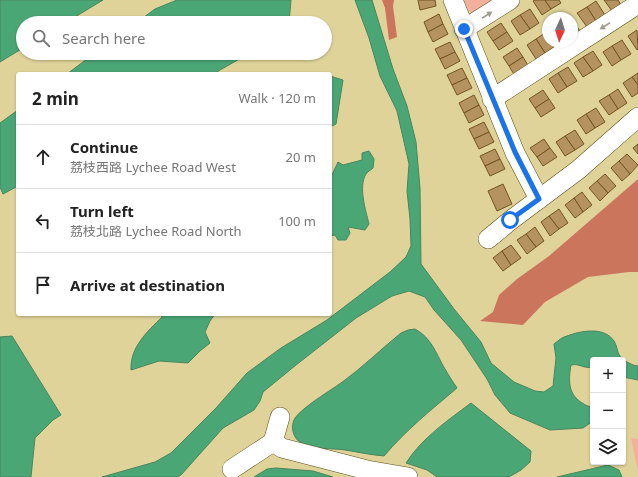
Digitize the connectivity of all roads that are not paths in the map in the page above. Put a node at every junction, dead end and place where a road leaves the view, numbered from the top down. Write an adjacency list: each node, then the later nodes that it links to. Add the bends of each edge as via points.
1 (453, 0): 4 (street)
2 (510, 0): 4 (street, one-way to 2)
3 (638, 4): 5 (street, one-way to 5)
4 (464, 29): 5 (street)
5 (492, 99): 7 (street)
6 (638, 117): 7 (street, via 578,170)
7 (539, 199): 8 (street)
8 (488, 239)
9 (280, 417): 10 (street)
10 (273, 442): 11 (street); 12 (street, via 282,448 366,470)
11 (232, 469)
12 (408, 477)

